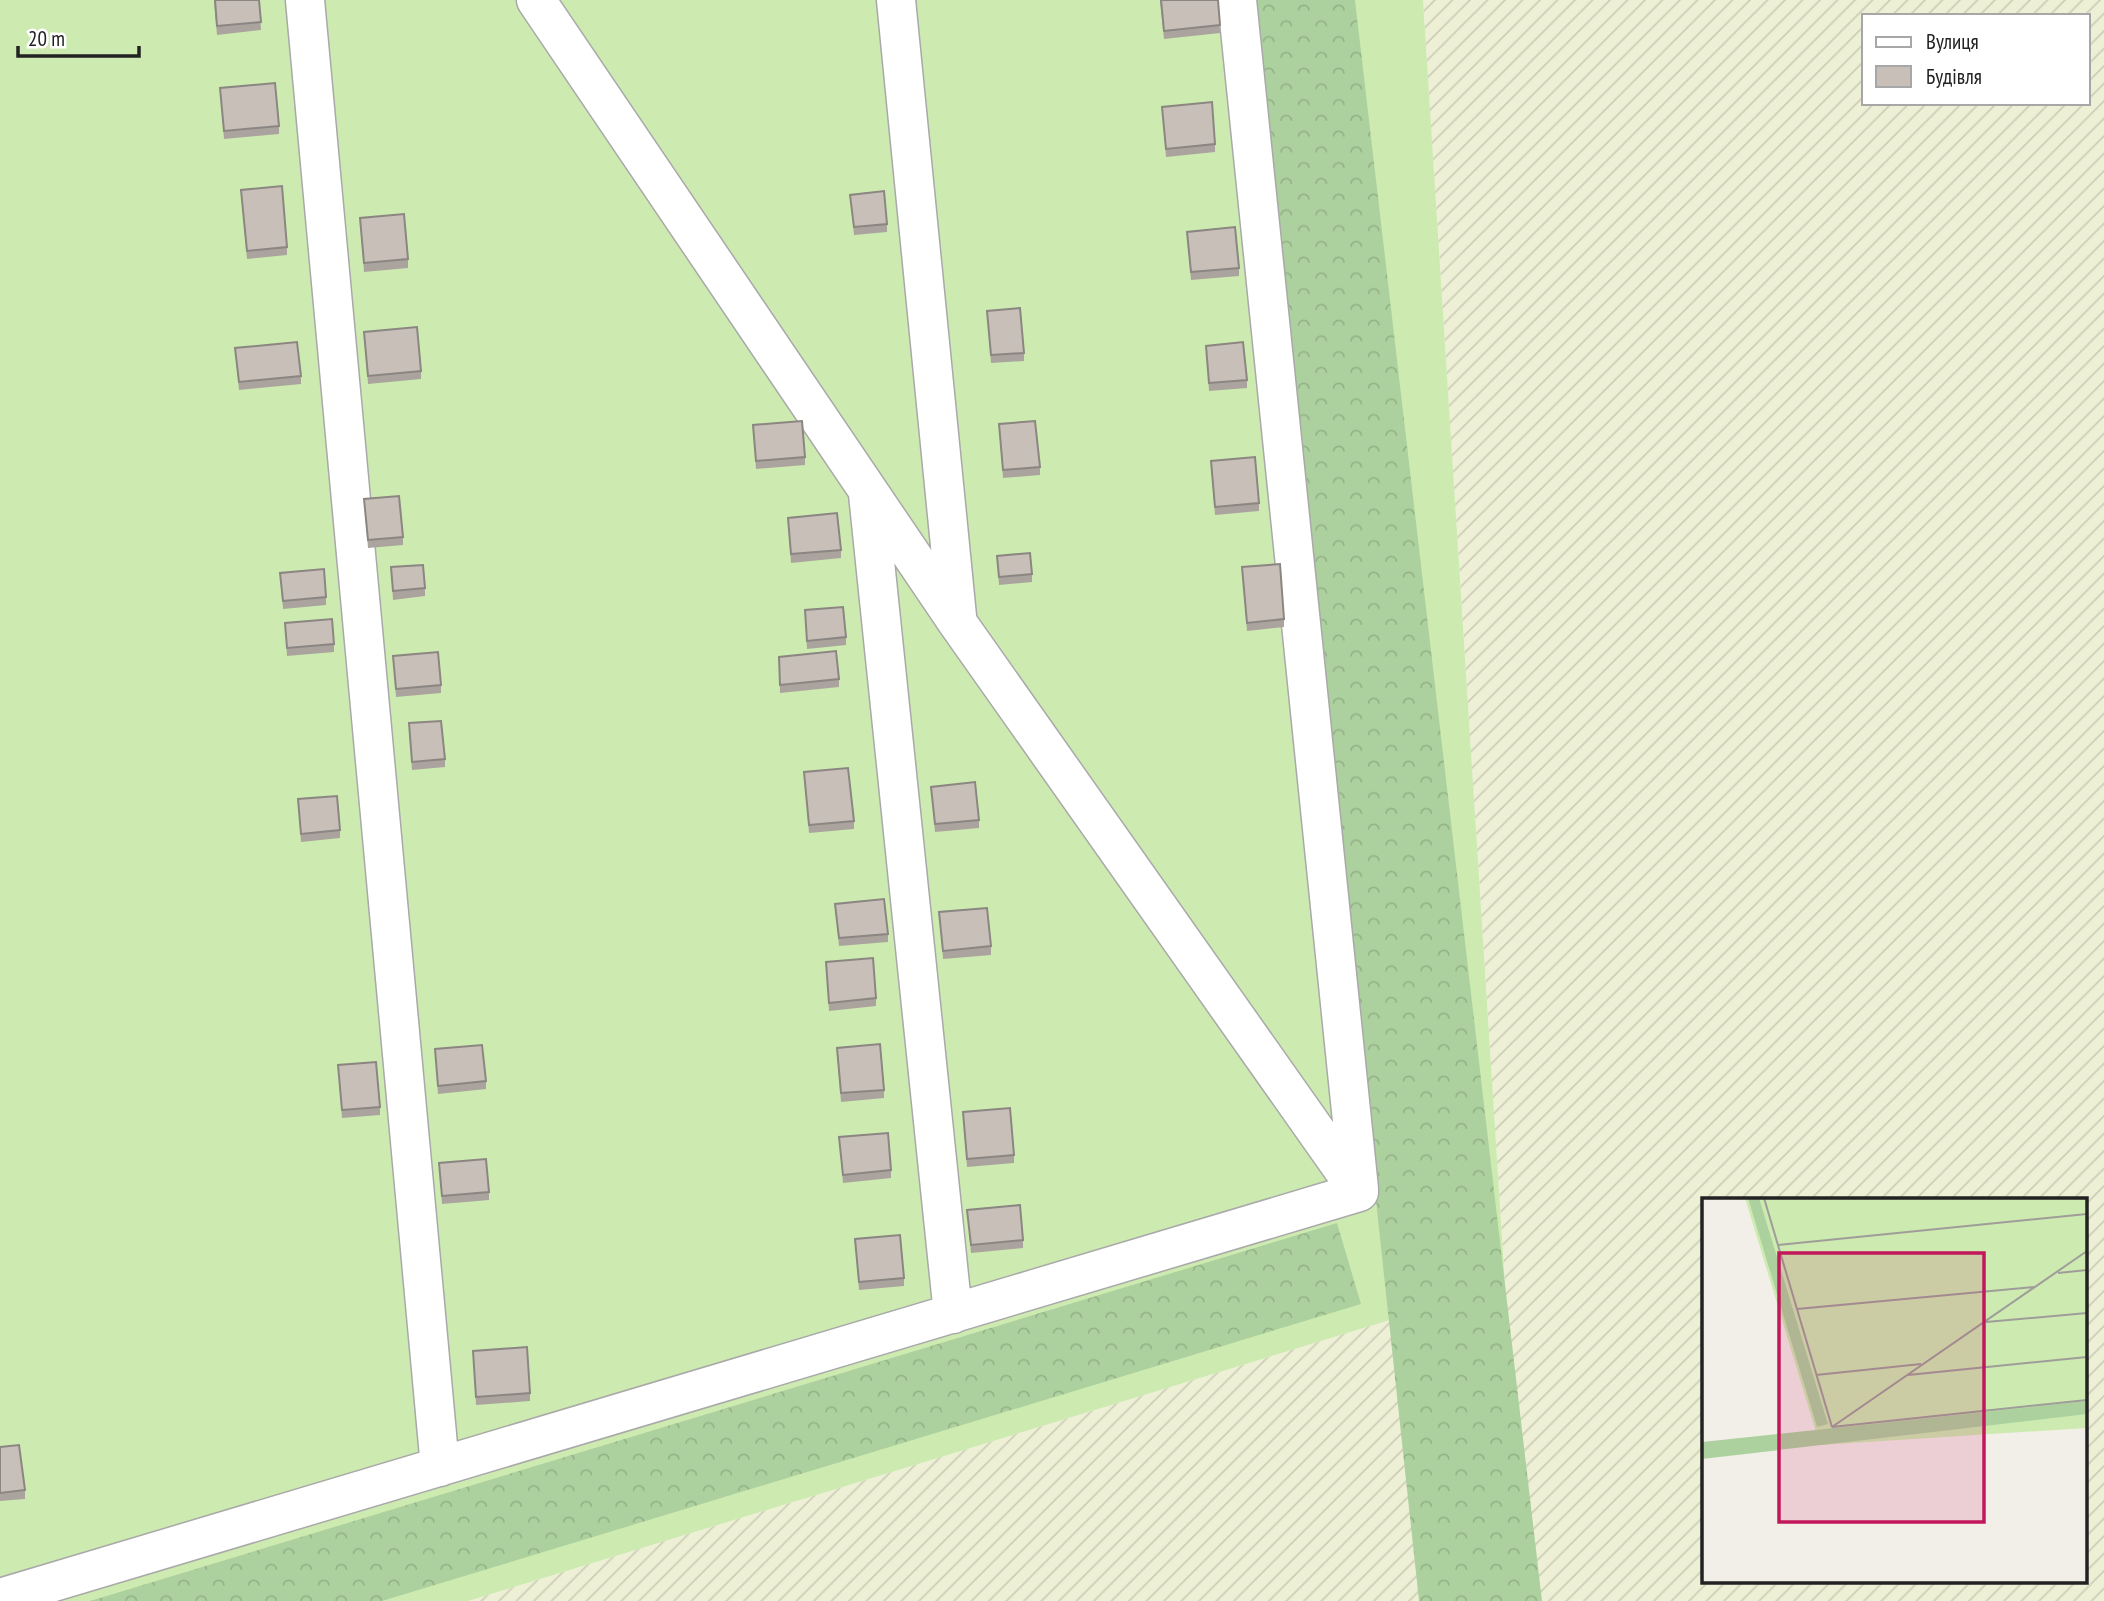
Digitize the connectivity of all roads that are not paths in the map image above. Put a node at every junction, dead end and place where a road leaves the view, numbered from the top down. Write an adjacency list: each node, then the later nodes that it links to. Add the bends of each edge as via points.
1 (305, 0): 9 (lane)
2 (895, 0): 6 (lane)
3 (1237, 0): 7 (lane)
4 (540, 3): 5 (lane)
5 (867, 488): 6 (lane); 8 (lane)
6 (957, 622): 7 (lane)
7 (1359, 1192): 8 (lane)
8 (953, 1314): 9 (lane)
9 (440, 1466): 10 (lane)
10 (0, 1598)

